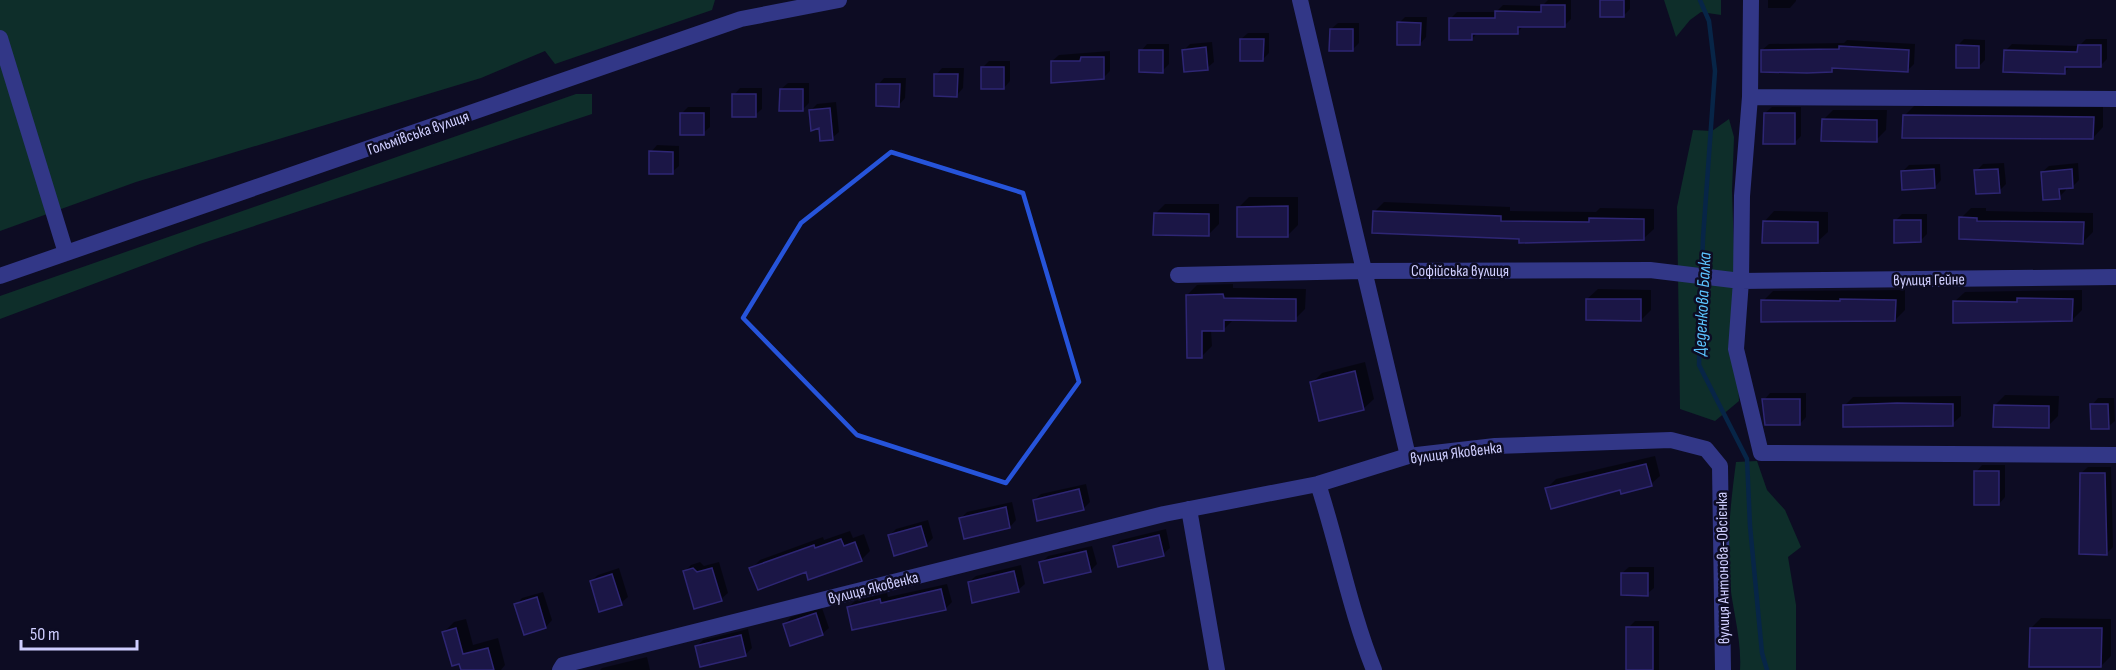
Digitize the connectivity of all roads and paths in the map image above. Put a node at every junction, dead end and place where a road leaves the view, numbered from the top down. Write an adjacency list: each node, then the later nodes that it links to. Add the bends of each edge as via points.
1 (753, 0): 5 (street)
2 (839, 0): 5 (street, Гольмівська вулиця)
3 (1300, 0): 10 (street)
4 (1751, 0): 7 (street)
5 (741, 19): 9 (street, Гольмівська вулиця)
6 (0, 38): 9 (street)
7 (1750, 97): 8 (street); 14 (street, via 1742,196)
8 (2116, 99)
9 (66, 254): 12 (street, Гольмівська вулиця)
10 (1363, 270): 11 (street, Софійська вулиця); 14 (street, Софійська вулиця, via 1650,270); 16 (street)
11 (1178, 275)
12 (0, 276)
13 (2116, 277): 14 (street, вулиця Гейне)
14 (1741, 281): 15 (street, via 1736,349 1761,453)
15 (2116, 455)
16 (1408, 456): 17 (street, вулиця Яковенка, via 1495,446 1671,440 1706,449); 18 (street, вулиця Яковенка)
17 (1720, 466): 23 (street, вулиця Антонова-Овсієнка)
18 (1318, 484): 19 (street, вулиця Яковенка); 22 (street)
19 (1189, 509): 20 (street, вулиця Яковенка, via 563,665); 21 (street)
20 (560, 670)
21 (1217, 670)
22 (1374, 670)
23 (1723, 670)

